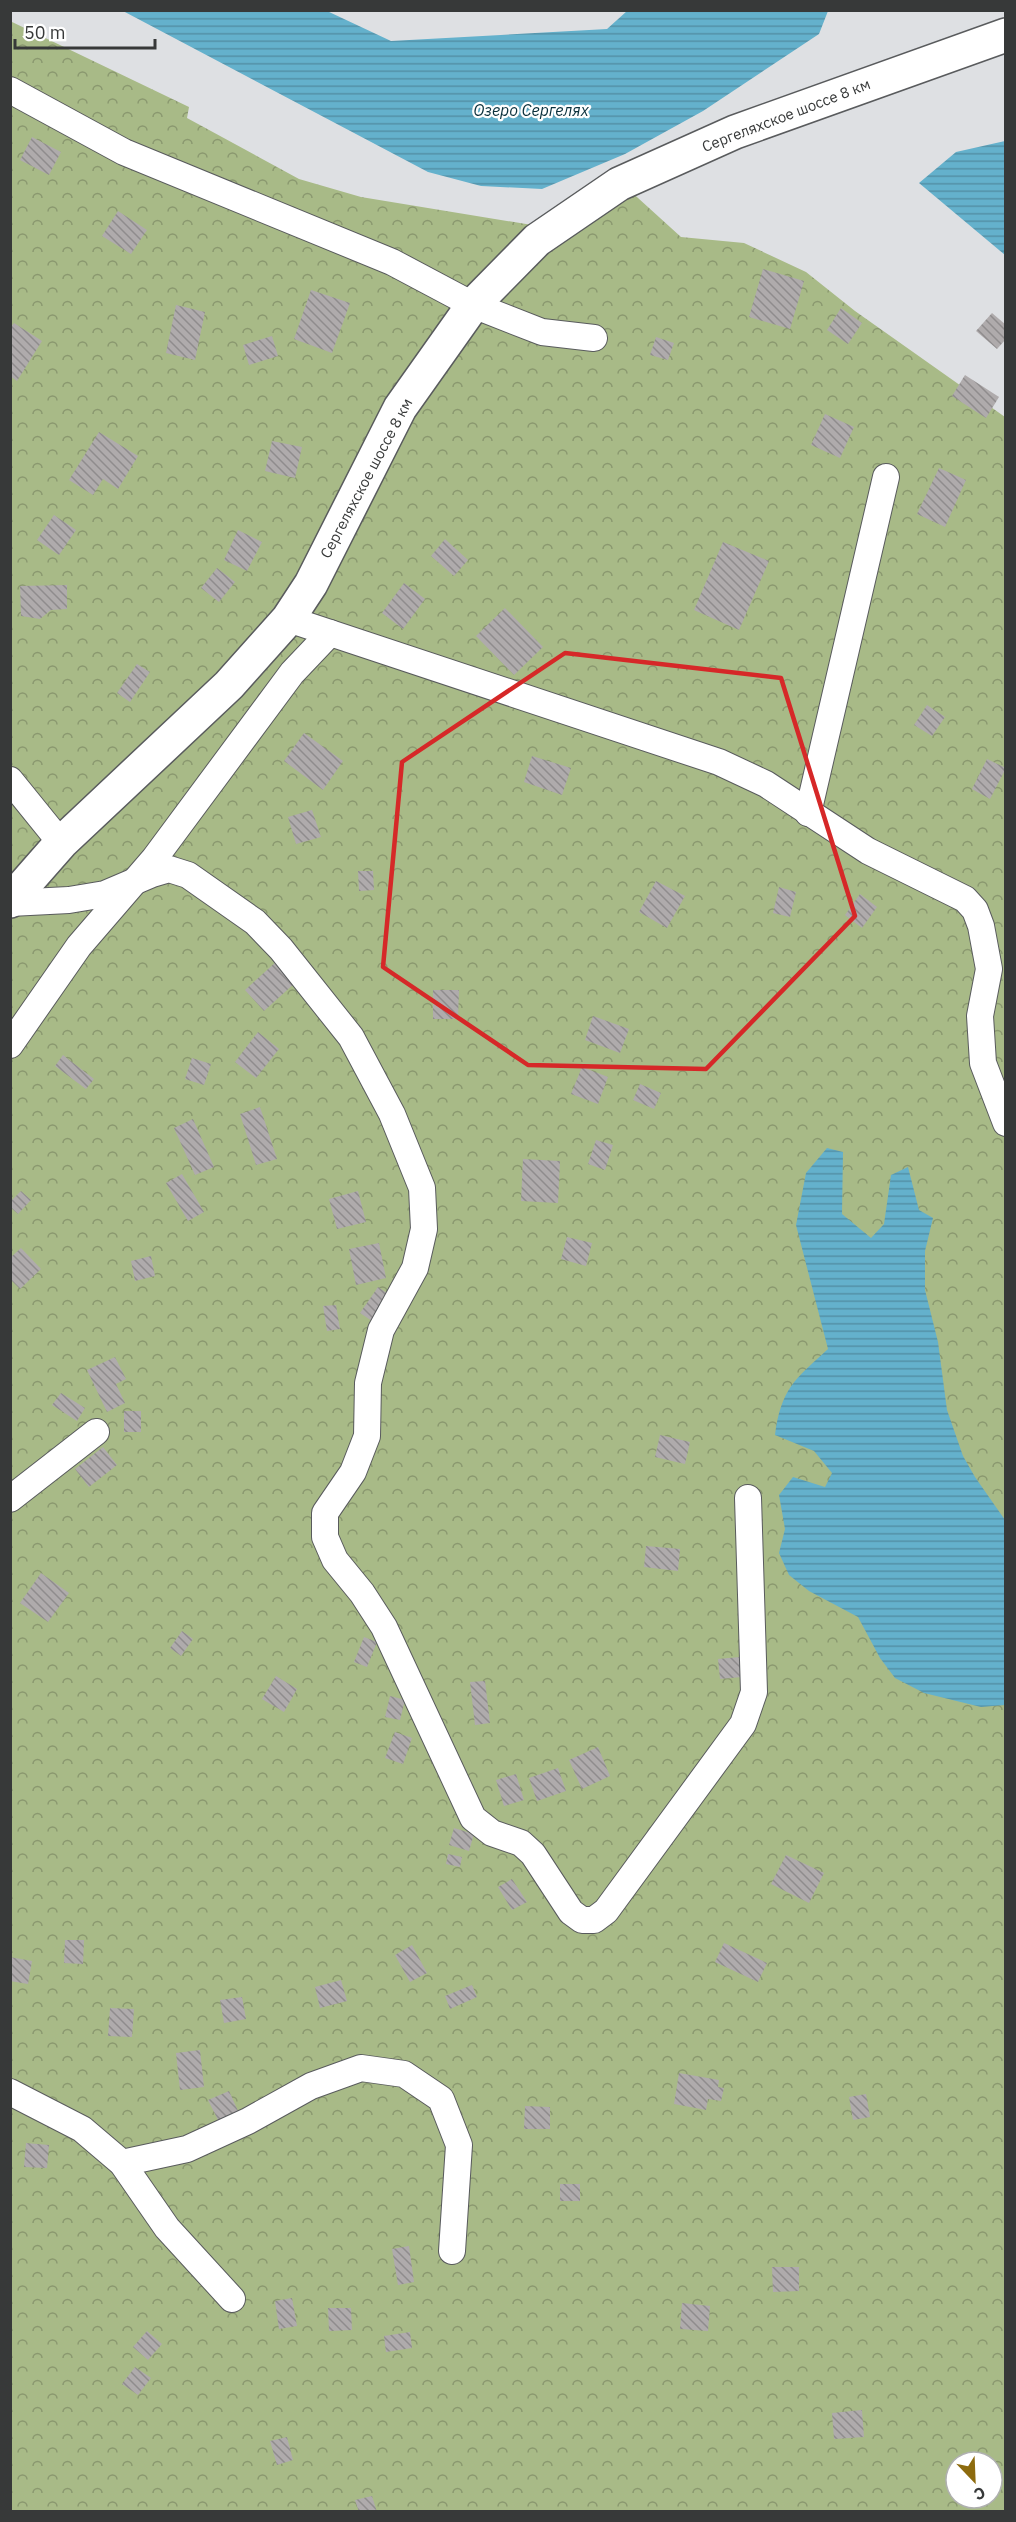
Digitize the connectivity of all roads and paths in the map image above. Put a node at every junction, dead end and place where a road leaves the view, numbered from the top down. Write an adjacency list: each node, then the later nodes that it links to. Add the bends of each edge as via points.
1 (1005, 35): 3 (main road, Сергеляхское шоссе 8 км, via 735,132 619,184 537,240)
2 (10, 90): 3 (street, via 124,152 392,262)
3 (472, 305): 4 (street, via 543,332); 6 (main road, Сергеляхское шоссе 8 км, via 400,408 311,584)
4 (594, 338)
5 (886, 477): 9 (street)
6 (288, 619): 7 (street); 10 (main road, Сергеляхское шоссе 8 км, via 230,685)
7 (330, 633): 9 (street, via 719,762 766,784); 11 (street, via 292,673 210,786)
8 (10, 780): 10 (street)
9 (808, 813): 13 (street, via 868,850 965,898 975,910)
10 (61, 843): 12 (main road, Сергеляхское шоссе 8 км)
11 (133, 882): 12 (street, via 105,894 69,900); 14 (street, via 79,946); 17 (street, via 169,869 188,875 255,922 351,1037 392,1114 422,1188 424,1229 415,1268 381,1330 368,1383 367,1436 353,1472 325,1513 325,1537 335,1560 384,1627 473,1818 492,1833 521,1843 533,1854 571,1912 582,1920 594,1920 606,1911 743,1724 753,1692)
12 (10, 902)
13 (997, 974): 15 (street, via 980,1016 983,1063)
14 (10, 1045)
15 (1005, 1123)
16 (96, 1432): 18 (street)
17 (748, 1498)
18 (10, 1499)
19 (10, 2092): 20 (street, via 82,2129)
20 (122, 2163): 21 (street, via 187,2149 311,2086 361,2068 404,2074 441,2099 459,2145); 22 (street, via 167,2228)
21 (452, 2251)
22 (232, 2299)

